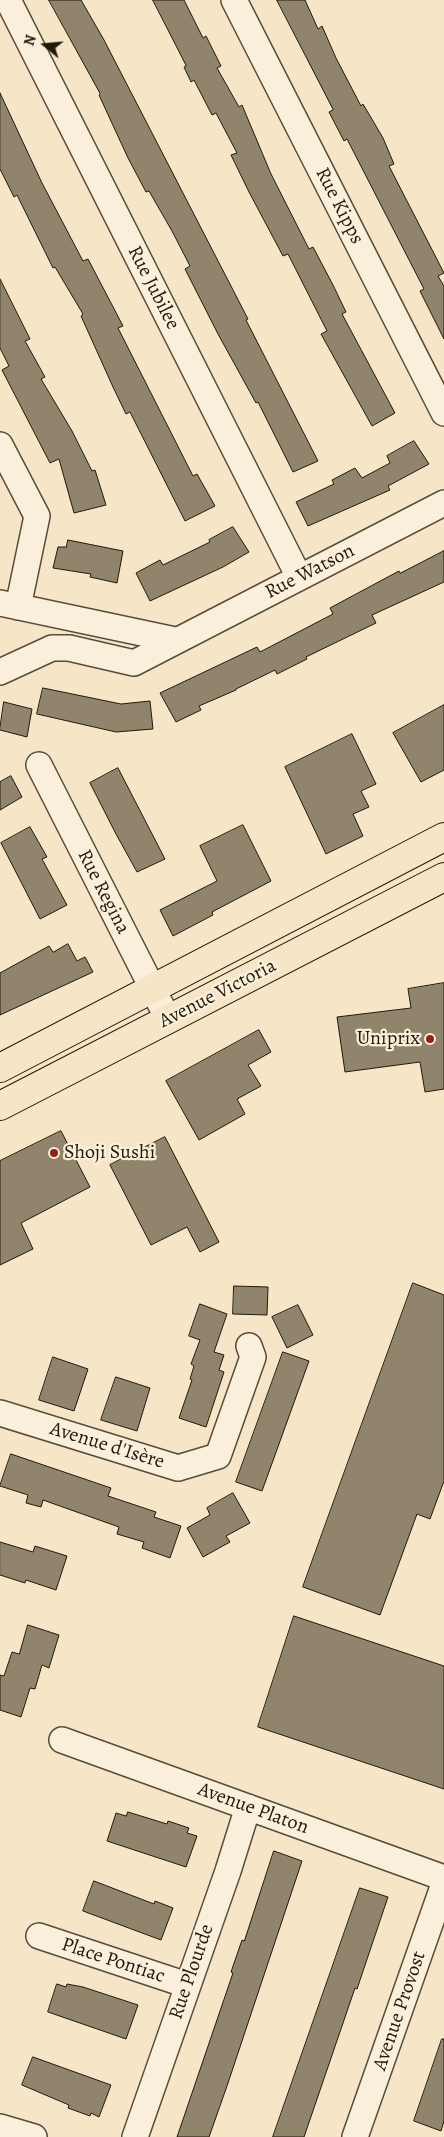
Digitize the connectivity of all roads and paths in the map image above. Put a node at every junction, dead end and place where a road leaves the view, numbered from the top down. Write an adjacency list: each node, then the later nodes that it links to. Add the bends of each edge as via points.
1 (8, 0): 6 (street, Rue Jubilee)
2 (234, 0): 3 (street, Rue Kipps)
3 (444, 413)
4 (0, 444): 7 (street, via 37,516)
5 (444, 503): 6 (street, Rue Watson)
6 (299, 577): 8 (street, Rue Watson)
7 (9, 605): 8 (street)
8 (175, 640): 9 (street, Rue Watson, via 134,663 69,648 52,648)
9 (0, 672)
10 (39, 765): 13 (street, Rue Regina)
11 (444, 837): 13 (main road, Avenue Victoria)
12 (440, 879): 14 (main road, Avenue Victoria)
13 (152, 989): 14 (street, Rue Regina); 15 (main road, Avenue Victoria)
14 (168, 1019): 16 (main road, Avenue Victoria)
15 (0, 1068)
16 (0, 1106)
17 (249, 1346): 18 (street, Avenue d'Isère, via 253,1357 218,1456 178,1468)
18 (0, 1413)
19 (62, 1740): 20 (street, Avenue Platon)
20 (248, 1807): 21 (street, Avenue Platon); 24 (street, Rue Plourde)
21 (444, 1878)
22 (444, 1884): 28 (street, Avenue Provost)
23 (39, 1936): 24 (street, Place Pontiac)
24 (187, 1985): 27 (street, Rue Plourde)
25 (0, 2127): 26 (street)
26 (34, 2137)
27 (136, 2137)
28 (355, 2137)

